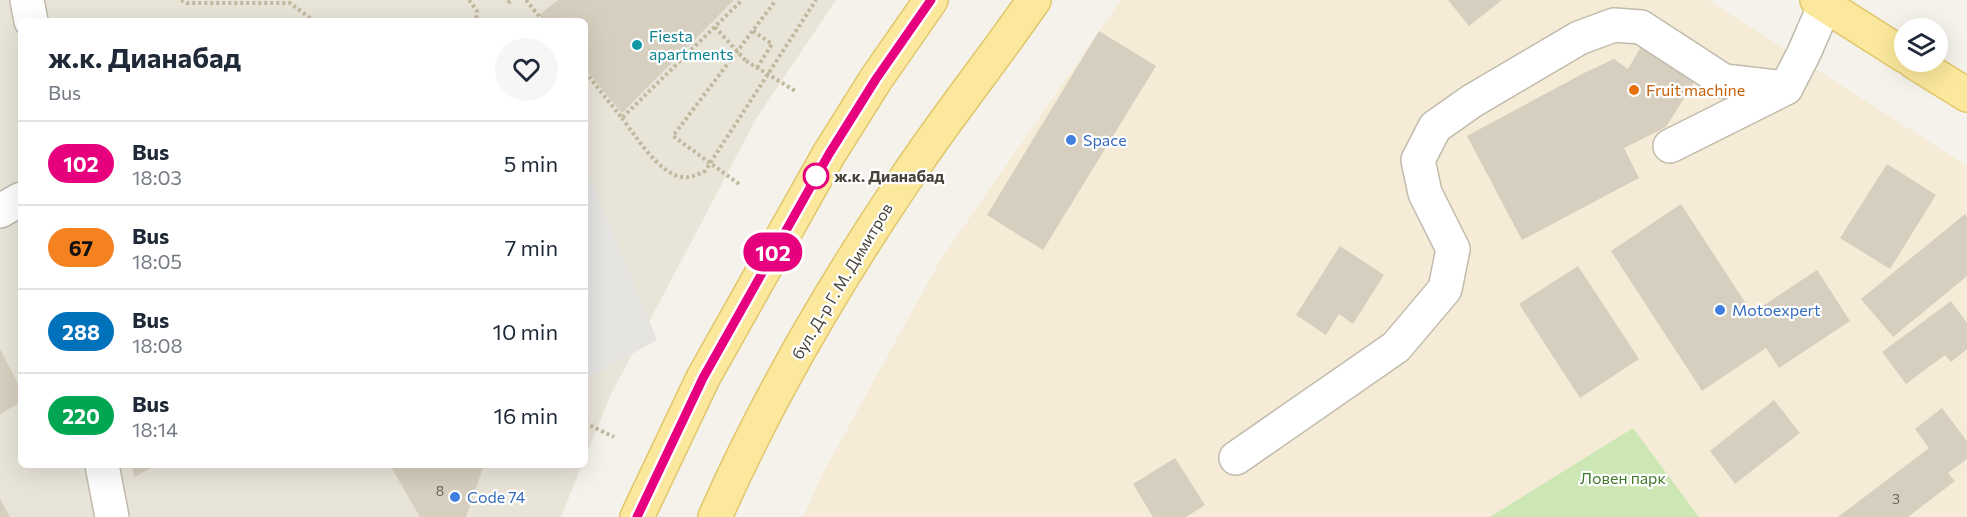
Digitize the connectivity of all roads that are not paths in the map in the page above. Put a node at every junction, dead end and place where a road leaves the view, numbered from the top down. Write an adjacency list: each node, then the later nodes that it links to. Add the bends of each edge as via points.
1 (27, 0): 5 (street)
2 (931, 0): 16 (main road, via 823,164 703,378)
3 (1034, 0): 17 (main road, бул. Д-р Г. М. Димитров, via 905,178 834,288 736,468)
4 (1823, 2): 6 (main road); 8 (street)
5 (30, 18)
6 (1894, 49)
7 (1930, 72): 9 (main road)
8 (1786, 88): 10 (street); 13 (street, via 1724,81 1641,27 1614,25 1579,38 1472,101 1435,127 1418,160 1425,193 1453,249 1445,289 1396,347)
9 (1967, 95)
10 (1670, 146)
11 (18, 201): 12 (street)
12 (0, 211)
13 (1236, 458)
14 (103, 468): 15 (street)
15 (112, 517)
16 (637, 517)
17 (715, 517)

